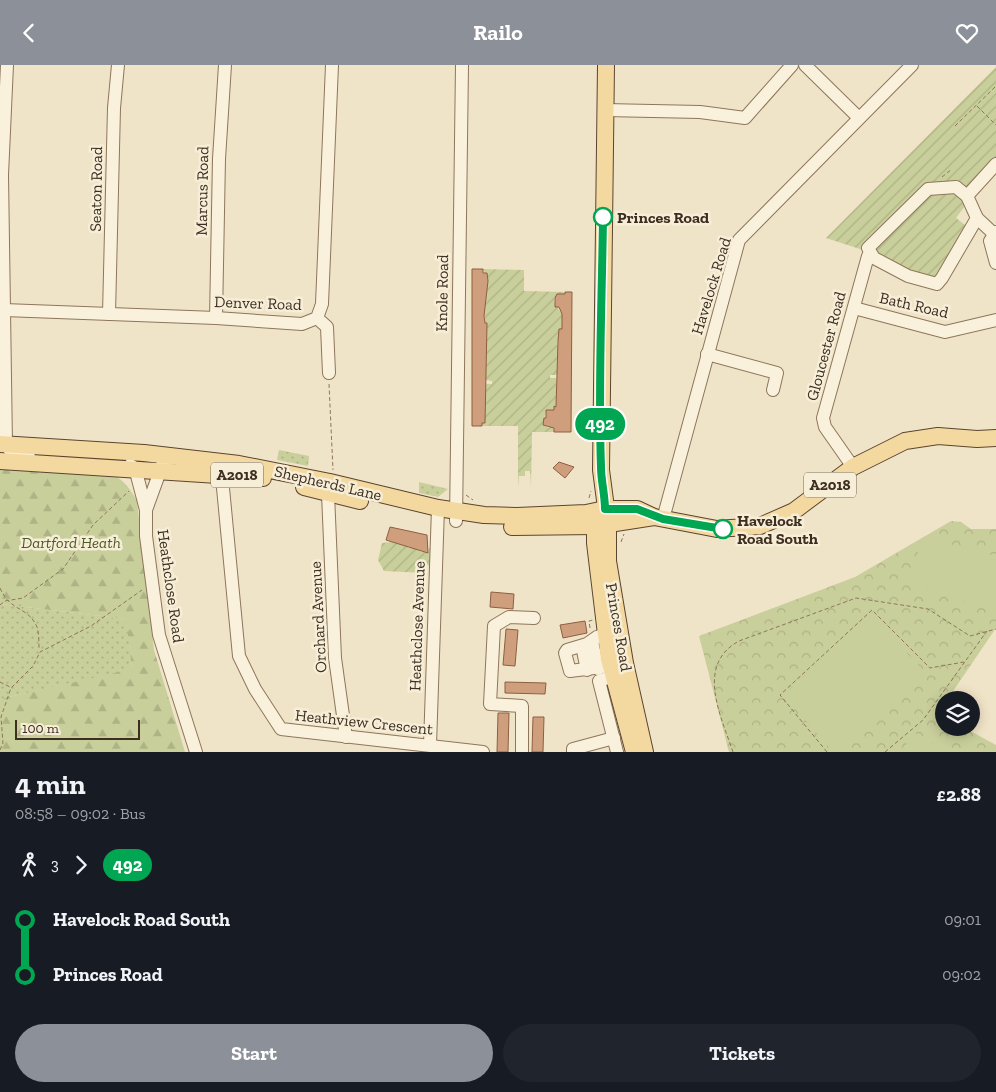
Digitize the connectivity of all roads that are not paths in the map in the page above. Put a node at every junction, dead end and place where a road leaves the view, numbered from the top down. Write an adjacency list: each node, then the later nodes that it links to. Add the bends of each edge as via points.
1 (7, 65): 19 (street, via 2,175)
2 (118, 65): 20 (street, Seaton Road)
3 (225, 65): 21 (street, Marcus Road, via 219,159)
4 (332, 65): 22 (street, Denver Road, via 322,304)
5 (462, 65): 39 (street, Knole Road, via 460,488)
6 (606, 65): 10 (main road, Princes Road)
7 (792, 65): 10 (street, via 745,119 700,113)
8 (806, 65): 11 (street)
9 (912, 65): 11 (street, Havelock Road)
10 (605, 110): 40 (main road, Princes Road, via 601,471 605,490)
11 (859, 119): 24 (street, Havelock Road, via 739,240)
12 (996, 164): 13 (street)
13 (967, 196): 14 (street); 14 (street, via 956,187 928,189 868,247 874,258 908,275 936,284)
14 (977, 218): 15 (street)
15 (994, 236): 17 (street)
16 (868, 256): 18 (street, Gloucester Road)
17 (996, 263)
18 (854, 308): 23 (street, Bath Road, via 945,333); 33 (street, Gloucester Road, via 823,418 825,427)
19 (4, 310): 20 (street, Denver Road); 28 (street)
20 (109, 314): 21 (street, Denver Road)
21 (216, 318): 22 (street, Denver Road, via 302,323)
22 (317, 318): 25 (street, via 327,327)
23 (996, 320)
24 (708, 355): 26 (street, via 777,373); 41 (street, Havelock Road)
25 (329, 373)
26 (773, 390)
27 (996, 438): 33 (main road, Shepherds Lane / A2018, via 923,437 896,445)
28 (3, 445): 29 (main road, Shepherds Lane / A2018); 32 (street, via 13,454)
29 (114, 451): 31 (main road, Shepherds Lane / A2018); 35 (street)
30 (0, 461): 32 (main road, Shepherds Lane / A2018)
31 (163, 462): 34 (main road, Shepherds Lane / A2018); 35 (main road, Shepherds Lane / A2018); 37 (street, Heathclose Road)
32 (74, 464): 35 (main road, Shepherds Lane / A2018)
33 (853, 467): 41 (main road, Shepherds Lane / A2018, via 794,511 760,525 717,529)
34 (221, 468): 36 (main road, Shepherds Lane / A2018, via 290,482); 38 (main road, Shepherds Lane / A2018, via 286,473); 45 (street, Heathview Crescent, via 240,656 281,729)
35 (137, 475): 37 (street, Heathclose Road)
36 (328, 494): 38 (main road, Shepherds Lane / A2018); 45 (street, Orchard Avenue, via 334,659)
37 (146, 510): 48 (street, Heathclose Road, via 146,536 159,635)
38 (438, 513): 39 (main road, Shepherds Lane / A2018); 47 (street, Heathclose Avenue)
39 (457, 516): 40 (main road, Shepherds Lane / A2018, via 586,513)
40 (601, 517): 41 (main road, Shepherds Lane / A2018, via 637,509); 43 (main road, Princes Road, via 608,561); 43 (main road, Princes Road, via 596,543 603,616)
41 (659, 518)
42 (534, 618): 50 (street, via 509,617 494,626 490,704 522,706)
43 (594, 638): 44 (main road, Princes Road); 44 (street); 44 (street, via 565,653 568,668 570,671)
44 (602, 669): 46 (street, Princes Road, via 599,681); 53 (main road, Princes Road); 54 (main road, Princes Road)
45 (346, 737): 47 (street, Heathview Crescent)
46 (614, 738): 51 (street, via 573,749); 52 (street, Princes Road)
47 (430, 745): 49 (street, Heathview Crescent)
48 (196, 752)
49 (483, 752)
50 (522, 752)
51 (573, 752)
52 (617, 752)
53 (634, 752)
54 (645, 752)

